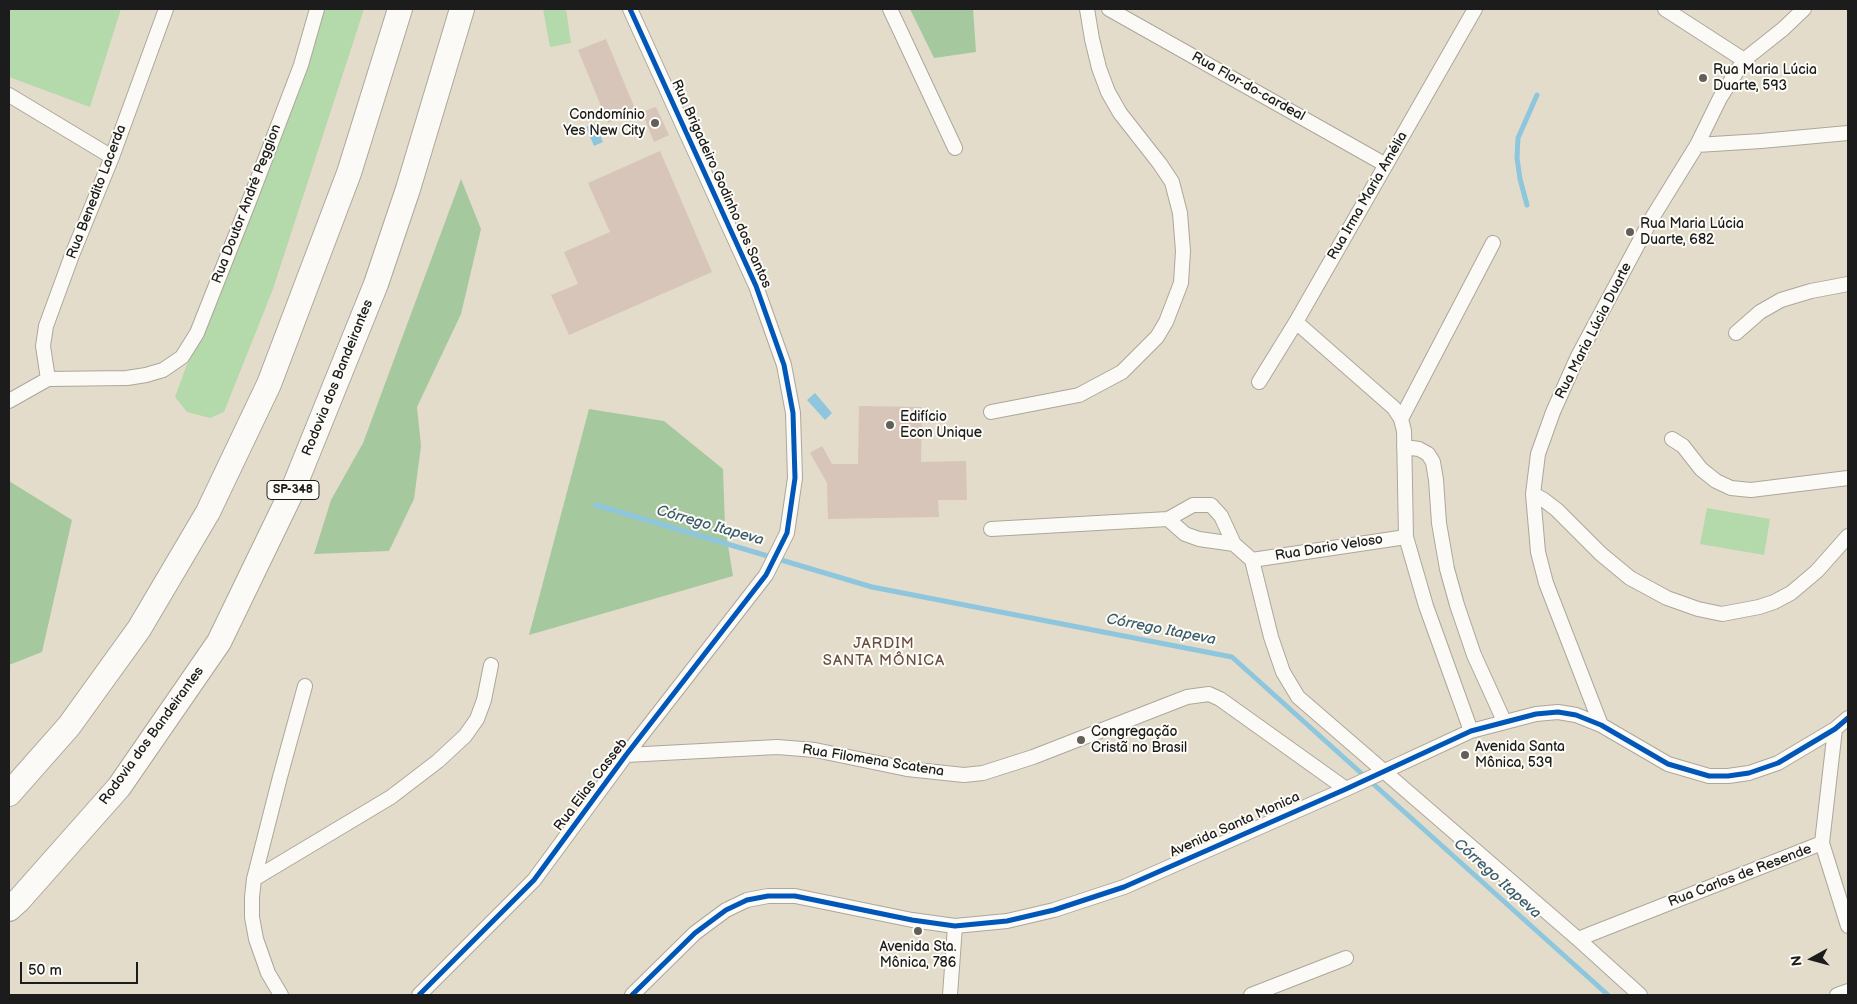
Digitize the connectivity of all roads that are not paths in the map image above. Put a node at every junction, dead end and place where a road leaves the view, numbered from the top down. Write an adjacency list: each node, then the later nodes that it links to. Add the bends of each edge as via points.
1 (166, 9): 17 (street, Rua Benedito Lacerda)
2 (317, 9): 23 (street, Rua Doutor André Peggion, via 301,65 197,333 182,357 163,370 146,376)
3 (400, 9): 49 (highway, via 349,173 269,384 208,512 134,637 69,726)
4 (462, 9): 52 (highway, Rodovia dos Bandeirantes / SP-348, via 376,284 294,487 219,642 119,787)
5 (630, 9): 38 (street, Rua Brigadeiro Godinho dos Santos, via 756,286 784,365 793,413 795,478 787,533)
6 (890, 9): 16 (street)
7 (1087, 9): 26 (street, via 1097,61 1108,92 1172,182 1180,213 1181,282 1157,337 1122,372 1079,395)
8 (1109, 9): 18 (street, Rua Flor-do-cardeal)
9 (1475, 9): 18 (street, Rua Irma Maria Amélia)
10 (1665, 9): 12 (street)
11 (1804, 9): 12 (street, Rua Maria Lúcia Duarte)
12 (1744, 60): 15 (street, Rua Maria Lúcia Duarte, via 1720,98)
13 (9, 95): 17 (street)
14 (1848, 133): 15 (street)
15 (1697, 145): 31 (street, Rua Maria Lúcia Duarte, via 1652,218 1578,356 1538,454)
16 (955, 148)
17 (112, 157): 23 (street, Rua Benedito Lacerda, via 46,326 43,346)
18 (1386, 165): 21 (street, Rua Irma Maria Amélia)
19 (1493, 244): 27 (street)
20 (1848, 284): 22 (street, via 1781,300 1760,312)
21 (1296, 322): 24 (street, Rua Irma Maria Amélia); 27 (street, via 1394,408)
22 (1736, 333)
23 (48, 379): 25 (street)
24 (1259, 382)
25 (9, 401)
26 (990, 412)
27 (1401, 419): 29 (street)
28 (1672, 439): 30 (street, via 1683,446 1701,469 1731,488 1751,490)
29 (1404, 447): 35 (street); 42 (street, via 1419,449 1433,462 1439,523 1457,605 1474,655)
30 (1848, 478)
31 (1533, 494): 34 (street, via 1557,510 1630,578 1667,598 1722,614 1758,607 1791,593 1817,571); 43 (street, Rua Maria Lúcia Duarte, via 1538,552 1546,583)
32 (1168, 519): 33 (street); 36 (street, via 1186,534); 36 (street, via 1193,505 1211,505 1221,516)
33 (991, 529)
34 (1848, 536)
35 (1406, 537): 37 (street, Rua Dario Veloso); 45 (street, via 1426,606)
36 (1234, 544): 37 (street)
37 (1252, 560): 47 (street, via 1270,637 1283,672 1298,697)
38 (768, 571): 46 (street, Rua Elias Casseb)
39 (491, 665): 51 (street, via 477,719 465,736 438,761 391,797)
40 (305, 686): 51 (street)
41 (1848, 718): 44 (street, Avenida Santa Monica)
42 (1504, 721): 43 (street, Avenida Santa Monica, via 1558,712); 45 (street, Avenida Santa Monica)
43 (1601, 725): 44 (street, Avenida Santa Monica, via 1668,764 1709,776 1749,773 1778,763)
44 (1835, 729): 50 (street, Rua Carlos de Resende)
45 (1470, 732): 47 (street, Avenida Santa Monica)
46 (626, 755): 48 (street, Rua Filomena Scatena, via 777,748 815,750 907,768 964,775 983,773 1033,757 1187,697 1209,694); 59 (street, Rua Elias Casseb, via 534,880)
47 (1382, 773): 48 (street, Avenida Santa Monica); 55 (street)
48 (1352, 786): 53 (street, Avenida Santa Monica, via 1124,887 1054,910 1007,921)
49 (9, 794)
50 (1822, 844): 54 (street); 55 (street, Rua Carlos de Resende)
51 (254, 879): 58 (street, via 252,917 256,939 268,973)
52 (9, 909)
53 (955, 926): 60 (street, Avenida Santa Monica, via 795,896 747,900 726,910 695,933); 61 (street)
54 (1848, 926)
55 (1578, 939): 63 (street)
56 (1346, 958): 62 (street)
57 (1848, 991): 64 (street)
58 (281, 995)
59 (419, 995)
60 (632, 995)
61 (950, 995)
62 (1251, 995)
63 (1640, 995)
64 (1837, 995)

